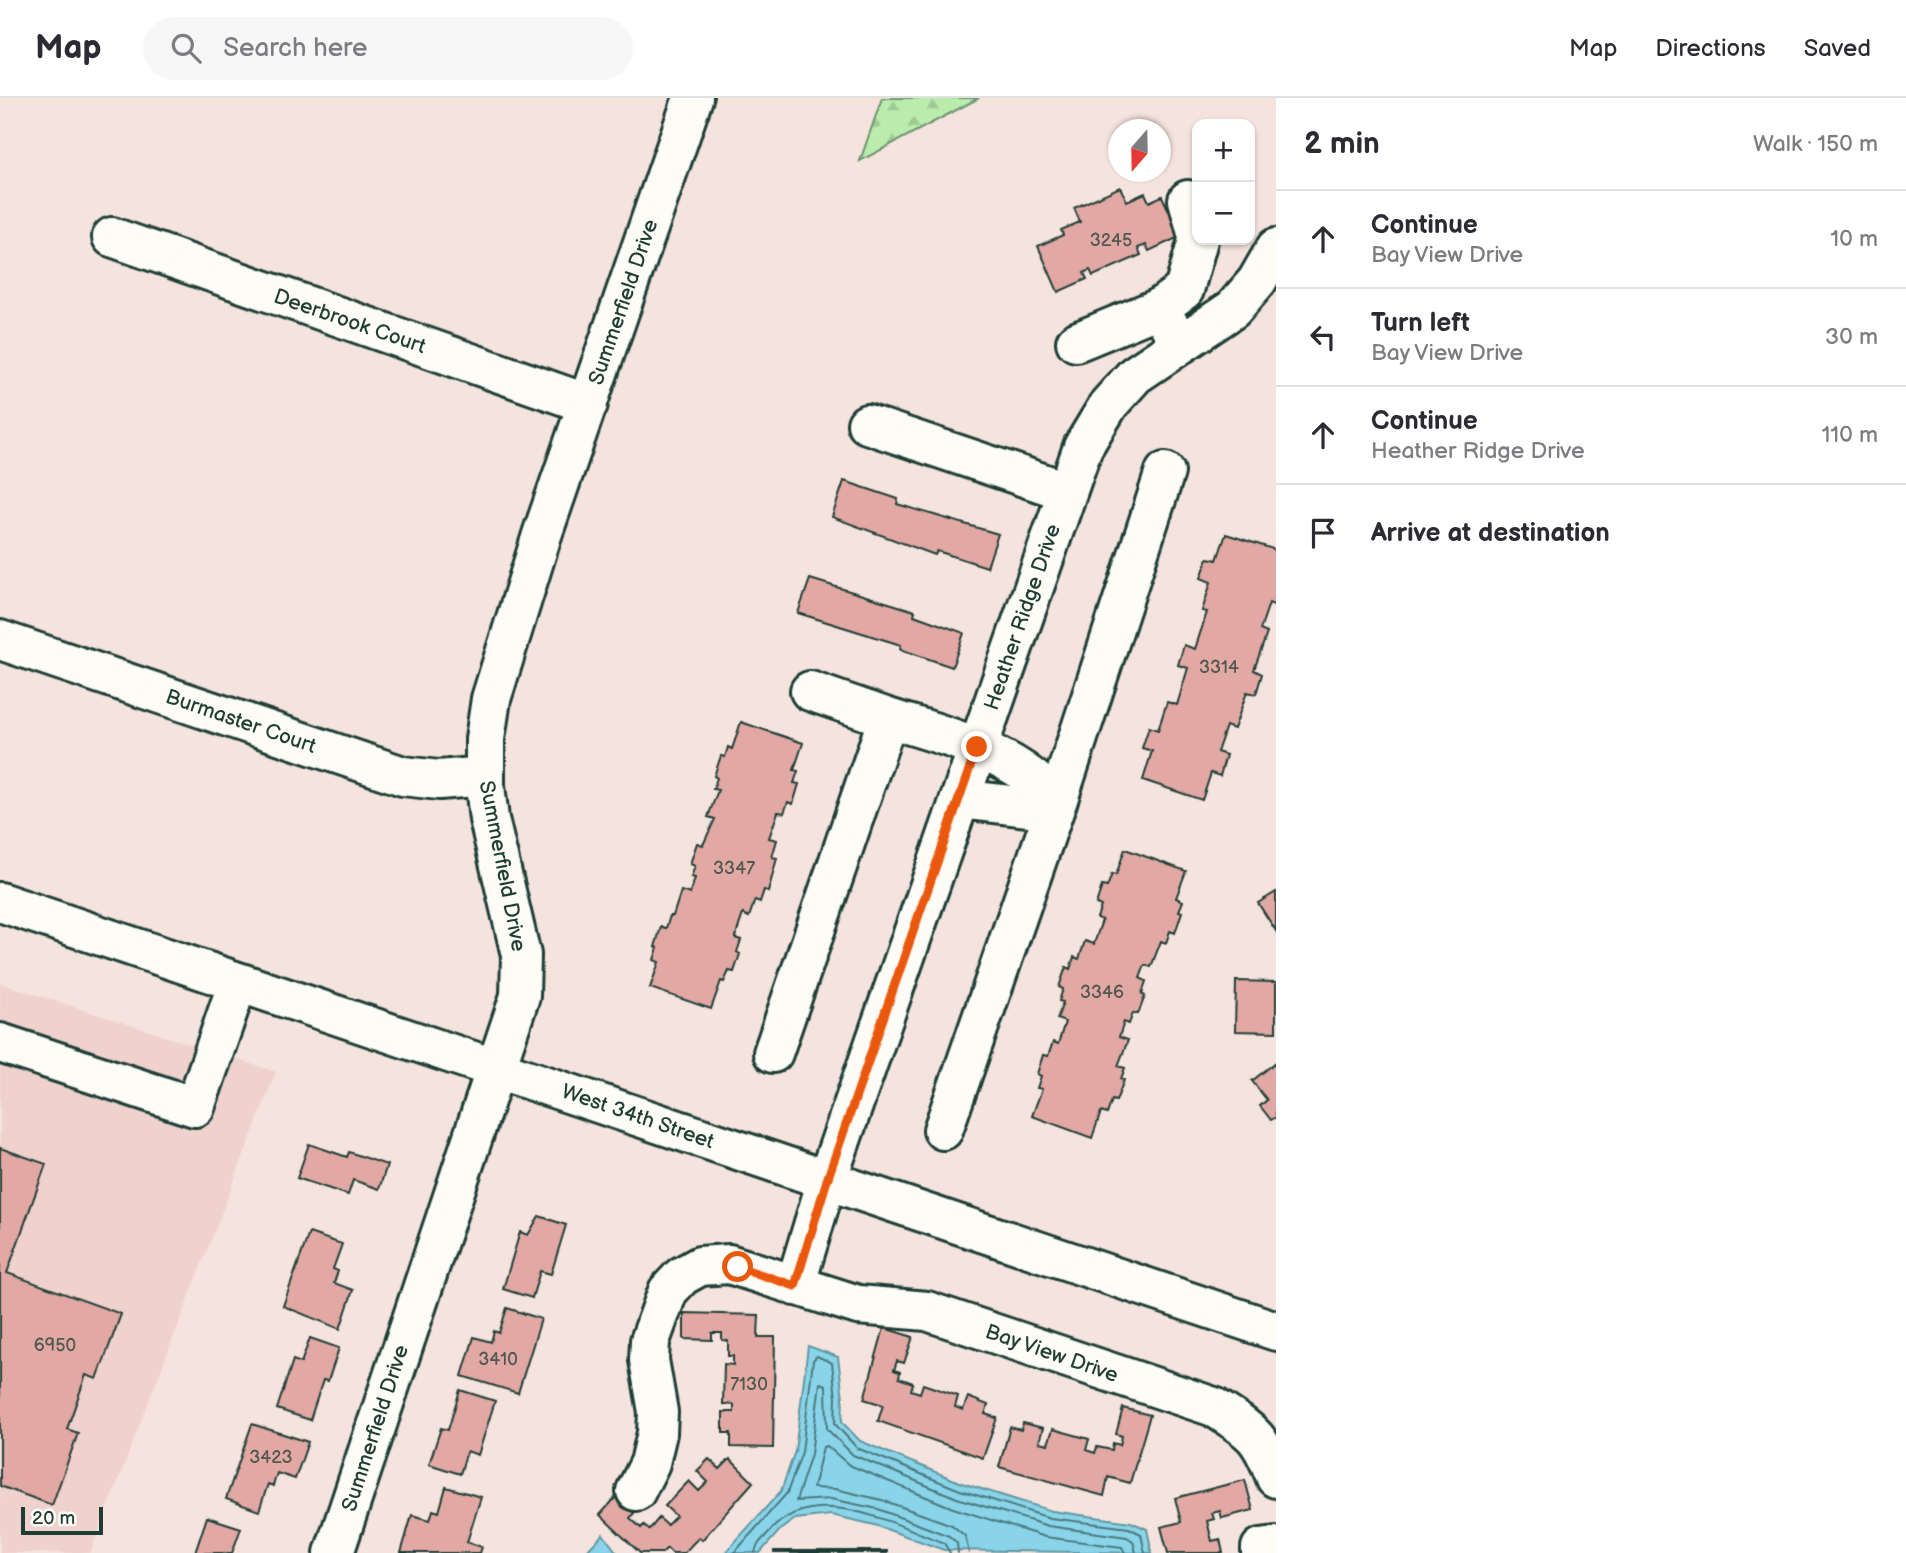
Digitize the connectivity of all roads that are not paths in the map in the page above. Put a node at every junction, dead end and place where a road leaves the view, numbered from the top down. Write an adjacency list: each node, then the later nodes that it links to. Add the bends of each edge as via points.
1 (693, 98): 8 (street, Summerfield Drive)
2 (112, 237): 8 (street, Deerbrook Court)
3 (1197, 245): 5 (street, via 1184,290)
4 (1276, 248): 7 (street, Heather Ridge Drive, via 1233,309)
5 (1158, 307): 6 (street); 7 (street)
6 (1076, 342)
7 (1180, 343): 11 (street, Heather Ridge Drive, via 1135,375 1109,404 1088,436)
8 (587, 404): 16 (street, Summerfield Drive, via 495,683 485,739)
9 (867, 424): 11 (street)
10 (1165, 472): 18 (street)
11 (1066, 491): 15 (street, Heather Ridge Drive)
12 (0, 640): 16 (street, Burmaster Court, via 403,776 439,780)
13 (810, 691): 14 (street)
14 (888, 718): 15 (street); 22 (street)
15 (977, 747): 17 (street, Heather Ridge Drive); 18 (street, via 1038,779)
16 (485, 776): 23 (street, Summerfield Drive, via 489,819 523,975 519,1002)
17 (960, 799): 18 (street, via 1027,807); 25 (street, Heather Ridge Drive)
18 (1057, 802): 24 (street)
19 (0, 902): 20 (street, West 34th Street)
20 (238, 982): 21 (street, via 195,1107); 23 (street, West 34th Street)
21 (0, 1042)
22 (773, 1054)
23 (495, 1067): 25 (street, West 34th Street); 31 (street, Summerfield Drive)
24 (943, 1130)
25 (827, 1180): 26 (street); 27 (street, West 34th Street)
26 (795, 1286): 28 (street, Bay View Drive, via 858,1305 927,1311 1213,1407 1255,1436); 29 (street, Bay View Drive, via 729,1264 700,1266 674,1282 663,1298 650,1341 657,1433 650,1463)
27 (1276, 1331)
28 (1276, 1478)
29 (636, 1491)
30 (1276, 1546): 32 (street, via 1261,1548)
31 (334, 1553)
32 (1261, 1553)

